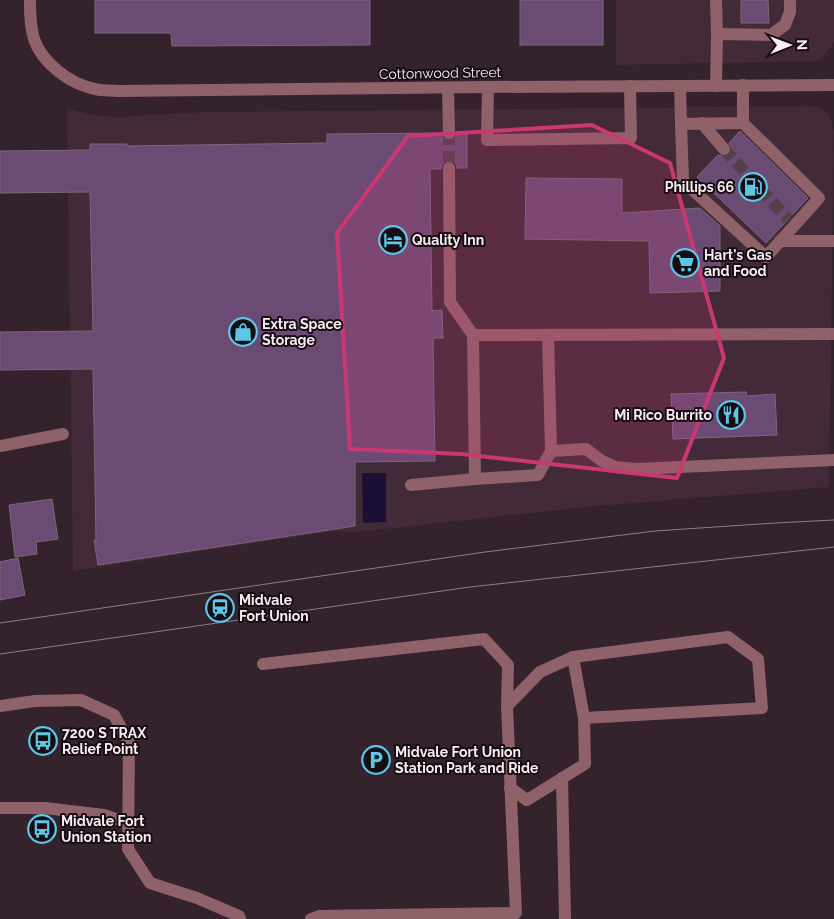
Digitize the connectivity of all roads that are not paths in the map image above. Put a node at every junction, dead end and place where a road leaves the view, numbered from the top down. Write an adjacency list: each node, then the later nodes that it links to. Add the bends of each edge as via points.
1 (30, 0): 11 (street, Cottonwood Street, via 34,39 41,54 52,67 95,89)
2 (716, 0): 4 (street)
3 (790, 0): 4 (street, via 785,25 771,35)
4 (717, 34): 9 (street)
5 (743, 85): 6 (street, Cottonwood Street); 9 (street, Cottonwood Street); 13 (street)
6 (834, 85)
7 (630, 86): 8 (street, Cottonwood Street); 10 (street, Cottonwood Street); 10 (street, via 631,138 487,140)
8 (680, 86): 9 (street, Cottonwood Street); 14 (street)
9 (716, 86)
10 (488, 87): 11 (street, Cottonwood Street)
11 (448, 88): 15 (street)
12 (702, 123): 13 (street); 14 (street); 16 (street)
13 (743, 123): 18 (street, via 819,198 791,222)
14 (681, 124): 18 (street, via 683,180 766,257)
15 (449, 133)
16 (724, 149)
17 (449, 168): 21 (street, via 450,302)
18 (780, 241): 19 (street)
19 (834, 241)
20 (834, 334): 22 (street)
21 (473, 335): 22 (street); 27 (street)
22 (548, 335): 25 (street)
23 (64, 434): 24 (street)
24 (0, 446)
25 (551, 451): 26 (street, via 586,449 615,467 636,469); 27 (street, via 538,475)
26 (834, 460)
27 (475, 479): 28 (street)
28 (411, 485)
29 (573, 657): 32 (street, via 540,672); 33 (street); 33 (street, via 728,637 758,659 762,708)
30 (263, 664): 32 (street, via 484,639 508,665)
31 (0, 706): 37 (street, via 81,700 114,715 129,742)
32 (507, 706): 35 (street)
33 (584, 718): 34 (street, via 585,764)
34 (562, 778): 35 (street, via 527,800); 40 (street)
35 (510, 788): 39 (street, via 516,913 319,916)
36 (0, 808): 37 (street, via 45,808 104,815)
37 (128, 823): 38 (street, via 128,849 150,883 197,898)
38 (240, 919)
39 (310, 919)
40 (565, 919)

